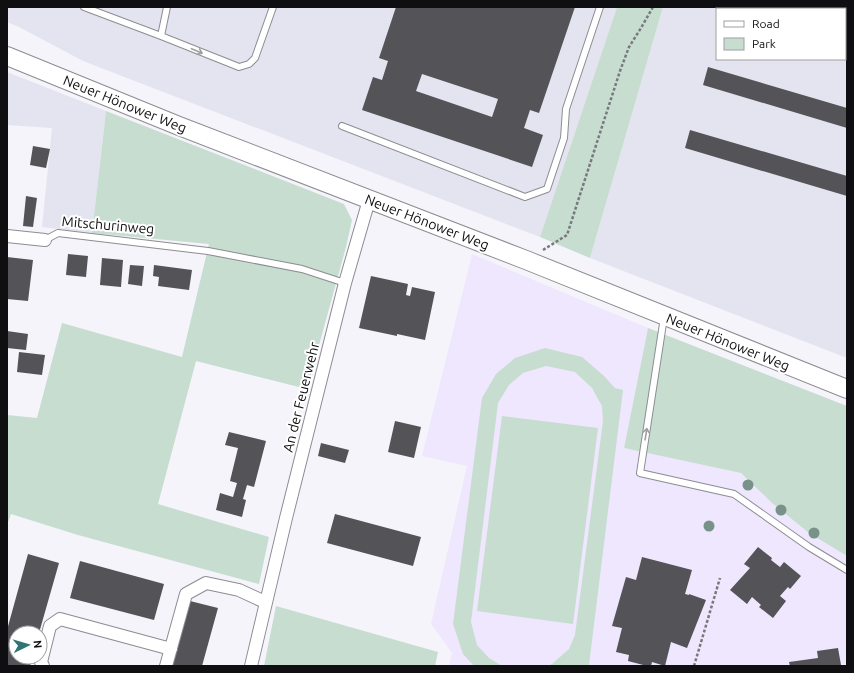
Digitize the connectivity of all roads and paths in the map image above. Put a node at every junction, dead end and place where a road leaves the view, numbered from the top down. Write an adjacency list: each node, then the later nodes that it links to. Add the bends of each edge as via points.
1 (84, 7): 6 (lane)
2 (167, 7): 6 (lane)
3 (273, 7): 6 (lane, one-way to 3, via 239,67 249,64 255,58)
4 (600, 7): 8 (lane, via 566,109 564,138 547,188 526,197)
5 (652, 7): 12 (path, via 629,48 620,71 567,236)
6 (161, 36)
7 (7, 56): 9 (main road, Neuer Hönower Weg)
8 (342, 126)
9 (369, 200): 12 (main road, Neuer Hönower Weg); 13 (street, An der Feuerwehr)
10 (7, 236): 11 (street, Mitschurinweg)
11 (45, 240): 13 (lane, Mitschurinweg, via 58,233 208,251 302,269)
12 (526, 260): 14 (main road, Neuer Hönower Weg)
13 (345, 283): 18 (street, An der Feuerwehr)
14 (664, 316): 15 (main road, Neuer Hönower Weg); 16 (lane, one-way to 14, via 809,547 734,494 640,473)
15 (847, 389)
16 (847, 570)
17 (720, 578): 23 (path)
18 (266, 602): 19 (street, via 239,590 206,583 186,594); 22 (street, An der Feuerwehr)
19 (171, 648): 20 (street, via 60,619 50,626 41,662); 21 (street)
20 (43, 666)
21 (166, 666)
22 (250, 666)
23 (694, 666)

